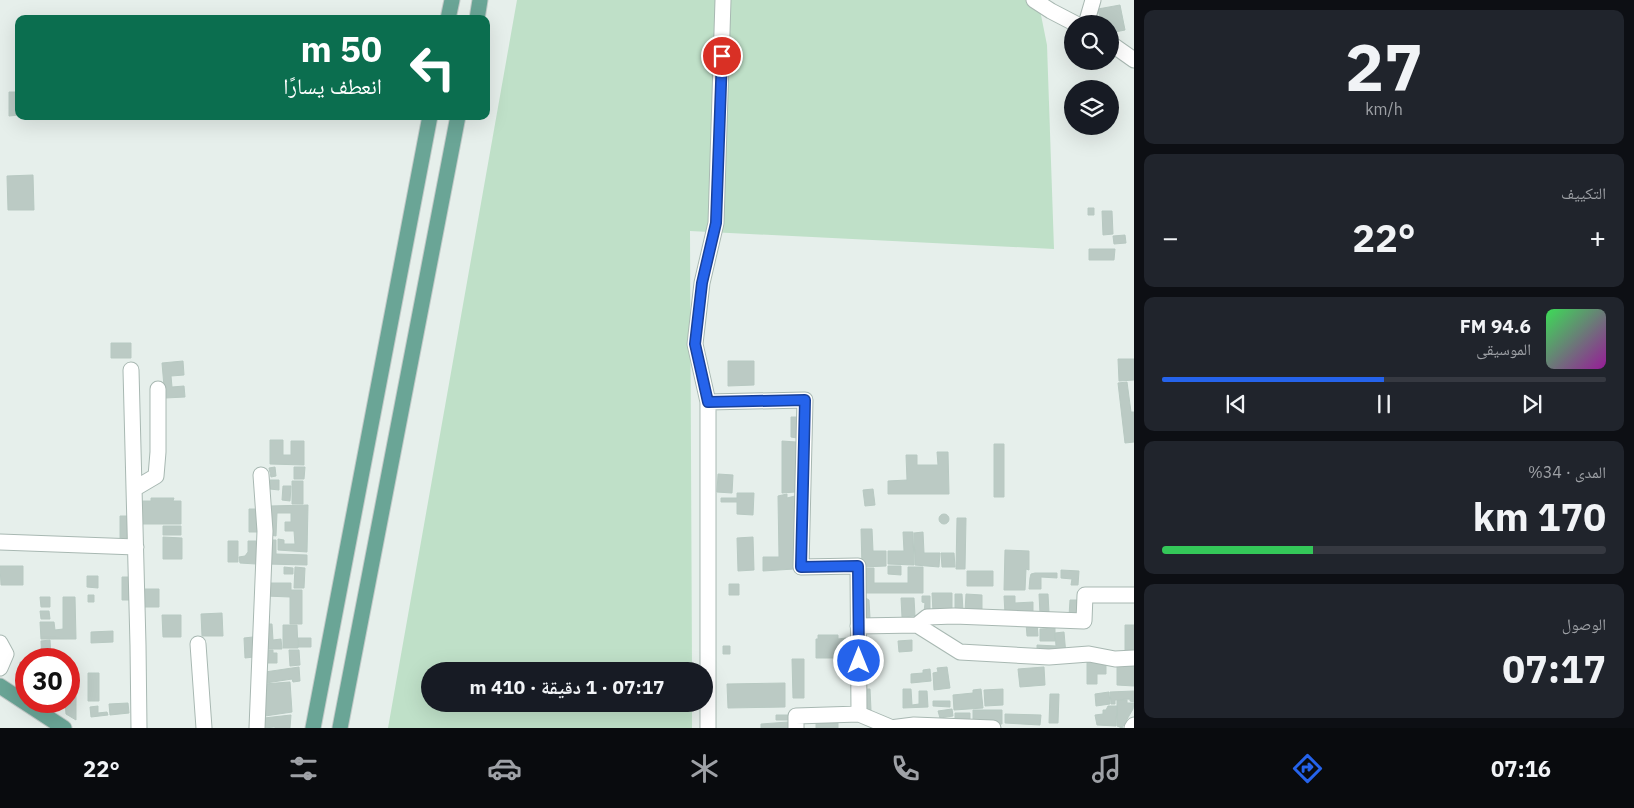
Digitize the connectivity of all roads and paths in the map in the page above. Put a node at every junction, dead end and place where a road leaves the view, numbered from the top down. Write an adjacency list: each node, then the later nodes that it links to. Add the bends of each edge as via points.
1 (452, 0): 6 (main road)
2 (480, 0): 7 (main road)
3 (723, 0): 16 (street, via 716,223 702,283 695,344)
4 (1034, 0): 9 (street)
5 (1093, 0): 8 (street)
6 (449, 15)
7 (477, 15)
8 (1089, 15)
9 (1064, 18)
10 (1119, 49): 11 (street)
11 (1134, 60)
12 (429, 120): 34 (main road)
13 (457, 120): 35 (main road)
14 (131, 370): 18 (street)
15 (158, 389): 18 (street, via 156,476)
16 (708, 402): 23 (street, via 805,400 801,567 858,566); 36 (street)
17 (261, 475): 33 (street, via 265,531)
18 (134, 489): 20 (street)
19 (0, 542): 20 (street)
20 (136, 547): 31 (street)
21 (1134, 595): 22 (street, via 1085,595 1084,622 954,616 927,617)
22 (917, 625): 23 (street); 26 (street, via 960,652)
23 (858, 626): 29 (street)
24 (0, 643): 27 (street, via 6,654)
25 (198, 644): 32 (street)
26 (1134, 658)
27 (0, 668)
28 (0, 686): 30 (main road)
29 (859, 714): 37 (street, via 796,716); 38 (street)
30 (64, 728)
31 (139, 728)
32 (204, 728)
33 (257, 728)
34 (313, 728)
35 (340, 728)
36 (708, 728)
37 (796, 728)
38 (890, 728): 39 (street, via 914,725)
39 (993, 728)

